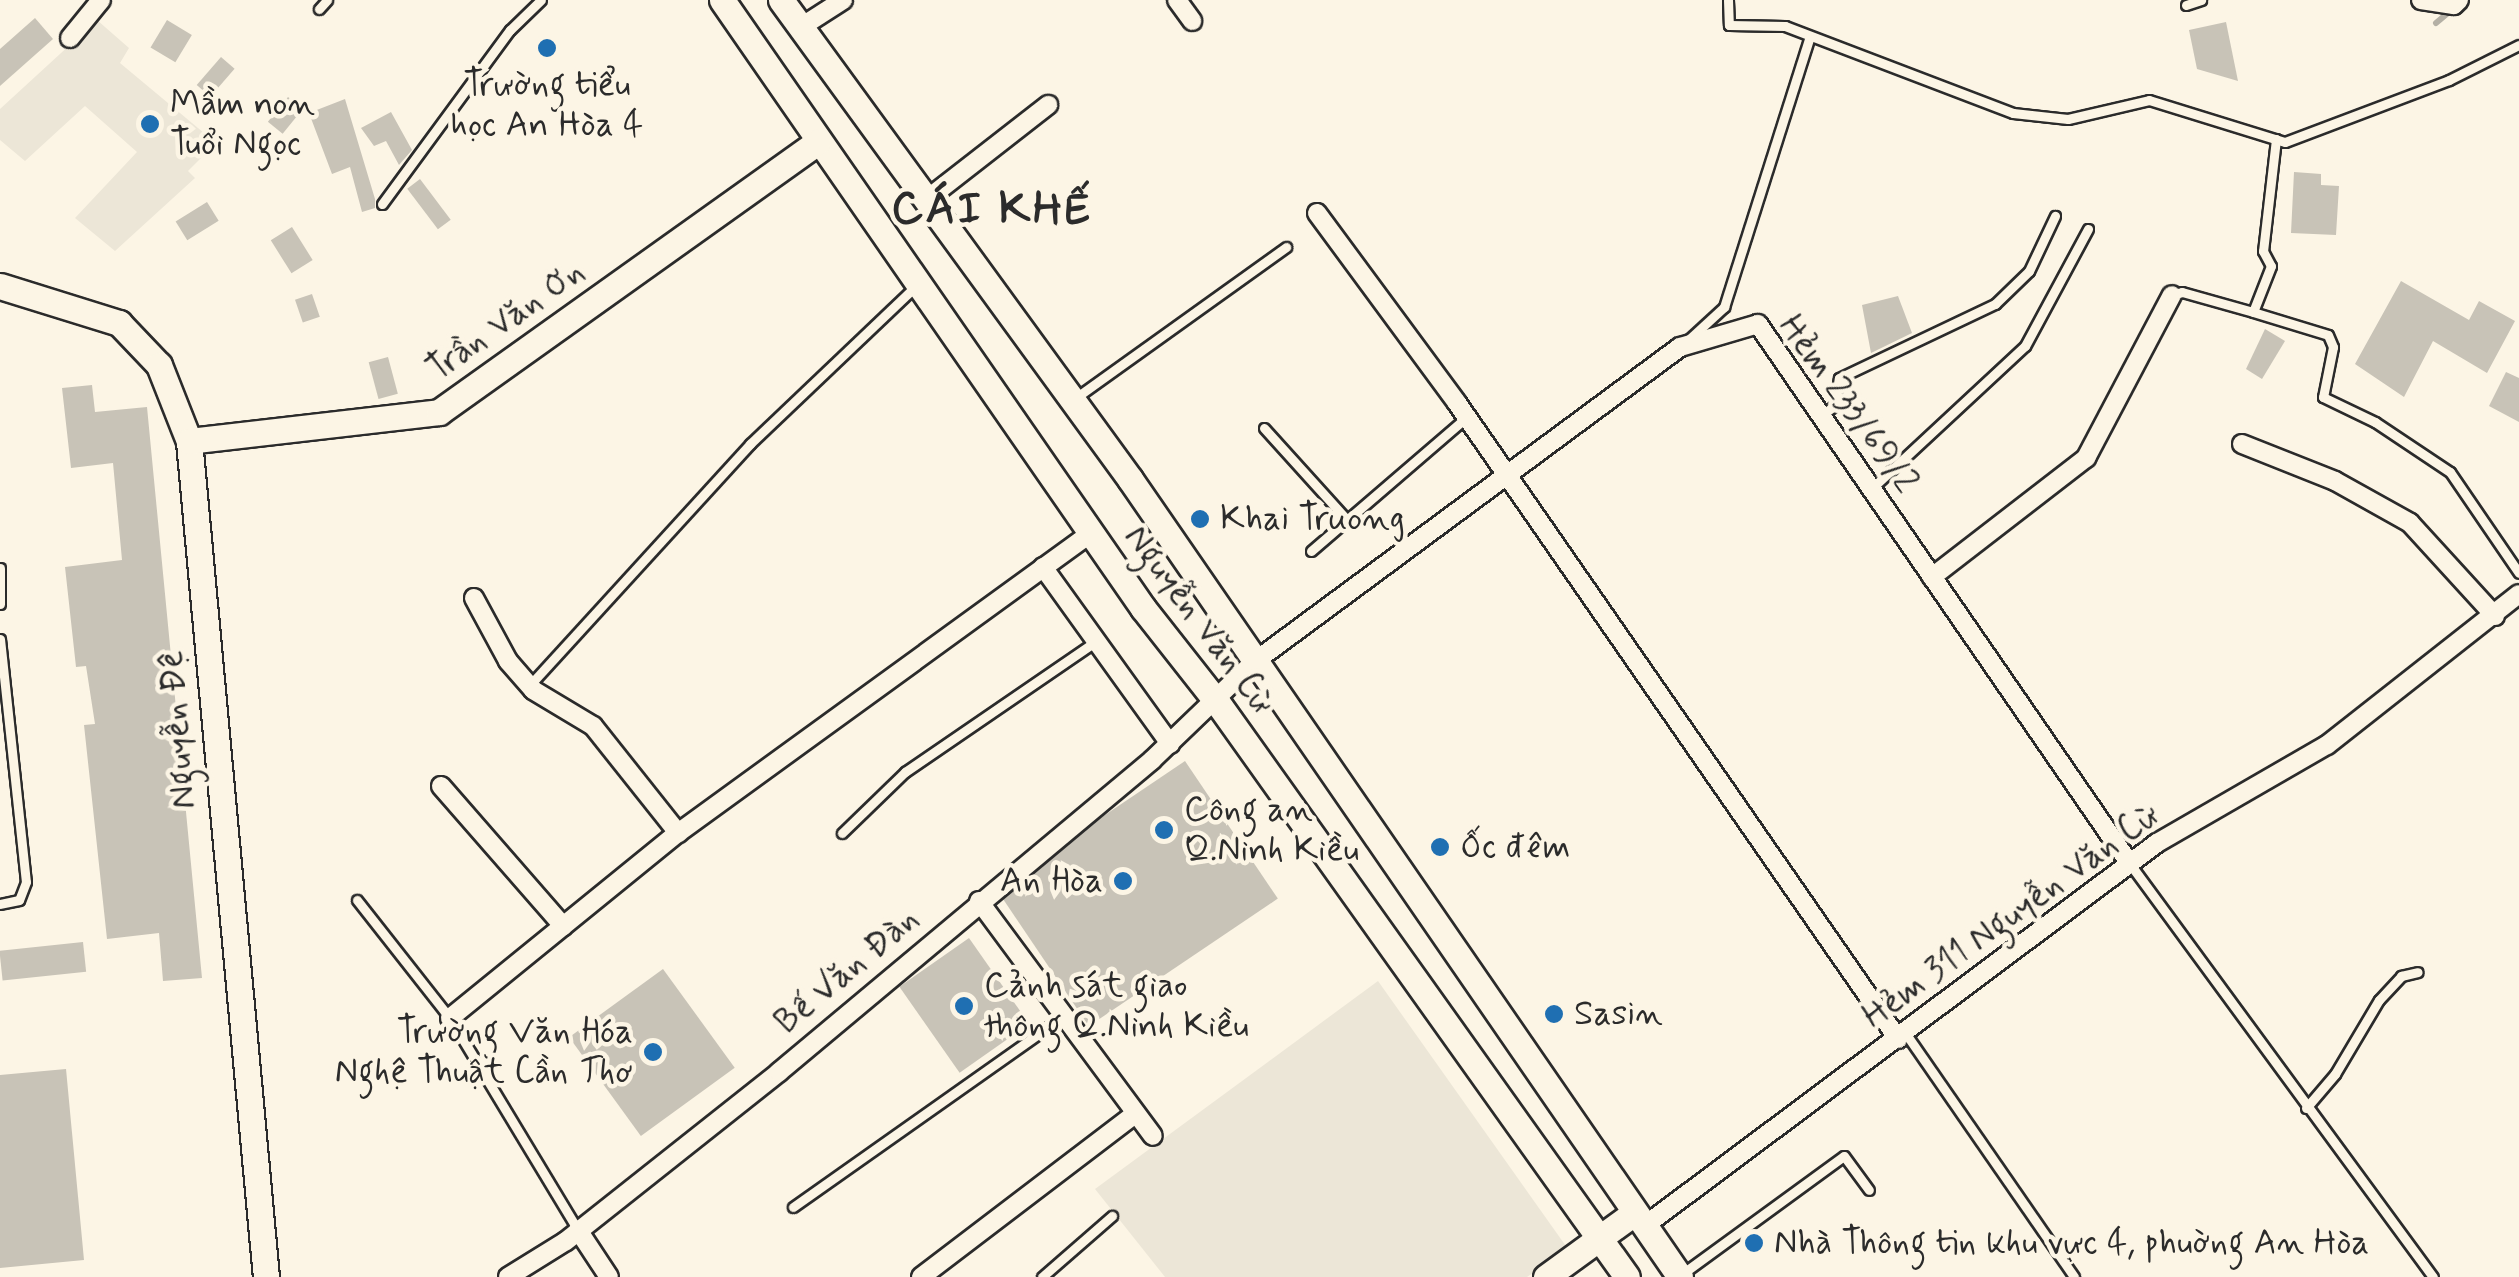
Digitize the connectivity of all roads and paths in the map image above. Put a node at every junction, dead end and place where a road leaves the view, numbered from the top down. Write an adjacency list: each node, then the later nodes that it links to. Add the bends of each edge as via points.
1 (101, 0): 16 (street)
2 (328, 0): 13 (lane)
3 (541, 0): 23 (lane, via 510,30)
4 (722, 0): 21 (main road, Nguyễn Văn Cừ)
5 (781, 0): 15 (main road, Nguyễn Văn Cừ)
6 (843, 0): 15 (street)
7 (1177, 0): 14 (street)
8 (1728, 0): 17 (lane, via 1729,25 1785,26)
9 (2201, 0): 12 (lane)
10 (2420, 0): 11 (street)
11 (2459, 0)
12 (2186, 5)
13 (319, 10)
14 (1192, 21)
15 (800, 27): 22 (main road, Nguyễn Văn Cừ)
16 (70, 38)
17 (1809, 38): 20 (lane, via 2012,113 2068,119 2149,100); 32 (lane, via 1724,306)
18 (2519, 45): 20 (lane, via 2449,80 2284,142)
19 (1048, 106): 22 (street)
20 (2276, 139): 31 (lane, via 2262,251 2271,266)
21 (818, 142): 28 (main road, Nguyễn Văn Cừ); 37 (main road, Trần Văn Ơn, via 439,412)
22 (926, 200): 33 (main road, Nguyễn Văn Cừ)
23 (382, 204)
24 (1317, 213): 35 (street)
25 (2055, 216): 34 (lane, via 2030,271 1995,304 1840,378 1835,405)
26 (2088, 229): 40 (lane, via 2024,346)
27 (1286, 248): 33 (lane)
28 (918, 284): 42 (main road, Nguyễn Văn Cừ); 55 (lane, via 750,444)
29 (0, 286): 37 (main road, Nguyễn Đệ, via 119,323 159,365)
30 (2172, 296): 31 (lane, via 2182,292); 47 (street, via 2086,458)
31 (2253, 312): 46 (lane, via 2328,335 2333,347 2324,397 2450,472)
32 (1680, 347): 34 (street, Hẻm 233/69/2, via 1758,324); 39 (street, Hẻm 233/69/2)
33 (1072, 400): 54 (main road, Nguyễn Văn Cừ)
34 (1821, 416): 40 (street, Hẻm 233/69/2)
35 (1466, 417): 39 (street); 41 (lane)
36 (1264, 428): 41 (lane)
37 (189, 441): 81 (main road, Nguyễn Đệ)
38 (2242, 444): 51 (street, via 2335,481 2410,524)
39 (1505, 477): 54 (street, Hẻm 233/69/2); 70 (street)
40 (1871, 489): 47 (street, Hẻm 233/69/2)
41 (1347, 520): 43 (lane)
42 (1091, 533): 44 (street); 56 (main road, Nguyễn Văn Cừ)
43 (1311, 551)
44 (1044, 567): 53 (street); 60 (street)
45 (0, 568): 50 (lane)
46 (2519, 573)
47 (1932, 577): 62 (street, Hẻm 233/69/2)
48 (2519, 594): 51 (street, Hẻm 311 Nguyễn Văn Cừ)
49 (474, 598): 55 (street, via 508,661)
50 (0, 604)
51 (2496, 616): 62 (street, Hẻm 311 Nguyễn Văn Cừ, via 2327,746)
52 (0, 639): 57 (lane)
53 (1096, 642): 58 (street); 61 (lane, via 906,772)
54 (1254, 662): 56 (street, Hẻm 233/69/2); 77 (main road, Nguyễn Văn Cừ)
55 (530, 686): 60 (street, via 593,726)
56 (1218, 702): 58 (street, Bế Văn Đàn); 79 (main road, Nguyễn Văn Cừ)
57 (4, 704): 65 (lane, via 26,882 19,900)
58 (1170, 744): 64 (street, Bế Văn Đàn)
59 (441, 786): 66 (street)
60 (678, 832): 66 (street)
61 (842, 833)
62 (2130, 864): 70 (street, Hẻm 311 Nguyễn Văn Cừ); 71 (lane)
63 (357, 900): 69 (lane)
64 (980, 902): 68 (street); 78 (street, Bế Văn Đàn)
65 (0, 904)
66 (563, 926): 69 (street)
67 (2418, 972): 71 (lane, via 2402,976 2379,1000)
68 (1064, 1016): 72 (street); 75 (lane)
69 (450, 1018): 78 (lane)
70 (1902, 1036): 77 (street, Hẻm 311 Nguyễn Văn Cừ); 88 (lane)
71 (2306, 1108): 89 (lane)
72 (1136, 1114): 73 (street); 84 (street)
73 (1153, 1136)
74 (1869, 1190): 80 (lane, via 1844,1156)
75 (793, 1208)
76 (1112, 1216): 85 (lane)
77 (1639, 1220): 79 (main road); 80 (main road, Nguyễn Văn Cừ)
78 (578, 1230): 82 (street, Bế Văn Đàn); 83 (street)
79 (1599, 1240): 86 (main road); 87 (main road, Nguyễn Văn Cừ)
80 (1680, 1276)
81 (266, 1277)
82 (508, 1277)
83 (609, 1277)
84 (920, 1277)
85 (1042, 1277)
86 (1546, 1277)
87 (1627, 1277)
88 (2074, 1277)
89 (2433, 1277)

